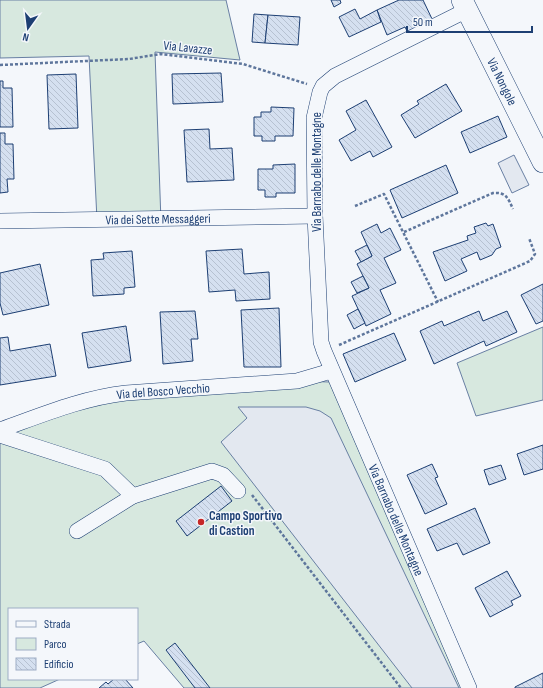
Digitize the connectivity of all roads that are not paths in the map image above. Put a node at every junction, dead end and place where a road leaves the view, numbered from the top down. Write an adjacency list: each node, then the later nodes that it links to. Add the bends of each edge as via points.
1 (465, 5): 2 (street, Via Nongole); 3 (street, Via Barnabo delle Montagne, via 345,70 323,86 317,99 314,118)
2 (543, 162)
3 (315, 216): 4 (street, Via dei Sette Messaggeri); 5 (street, Via Barnabo delle Montagne, via 321,342)
4 (0, 221)
5 (331, 371): 6 (street, Via del Bosco Vecchio, via 297,381 105,396 82,401); 11 (street, Via Barnabo delle Montagne)
6 (0, 430)
7 (0, 435): 9 (street, via 105,469)
8 (238, 492): 9 (street, via 223,474 212,471)
9 (133, 496): 10 (street)
10 (77, 531)
11 (469, 688)

